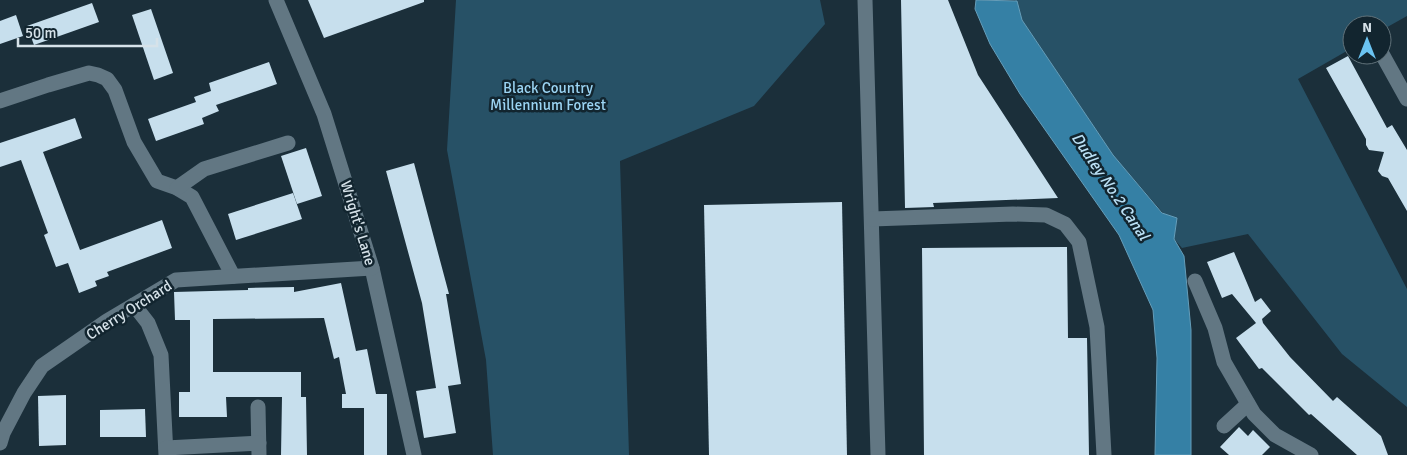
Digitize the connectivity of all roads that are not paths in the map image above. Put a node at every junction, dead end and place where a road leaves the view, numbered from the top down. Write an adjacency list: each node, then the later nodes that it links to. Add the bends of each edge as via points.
1 (276, 0): 9 (street, Wright's Lane, via 324,114)
2 (866, 0): 8 (street)
3 (1388, 65): 4 (street)
4 (1407, 99)
5 (0, 101): 7 (street, via 74,76 89,73 107,79 115,90 134,142 157,181)
6 (288, 143): 7 (street, via 204,169)
7 (177, 188): 10 (street, via 192,196)
8 (872, 219): 20 (street); 21 (street, via 1046,215 1065,224 1079,242 1097,327)
9 (372, 268): 10 (street, Cherry Orchard); 19 (street, Wright's Lane)
10 (233, 276): 12 (street, Cherry Orchard, via 176,280)
11 (1195, 281): 13 (street, via 1215,328 1224,362)
12 (134, 305): 16 (street, Cherry Orchard, via 42,366); 18 (street, via 148,323 161,355)
13 (1248, 404): 15 (street); 22 (street, via 1275,435)
14 (258, 407): 17 (street)
15 (1224, 426)
16 (1, 437)
17 (259, 449): 18 (street)
18 (166, 451)
19 (414, 455)
20 (878, 455)
21 (1104, 455)
22 (1311, 455)

